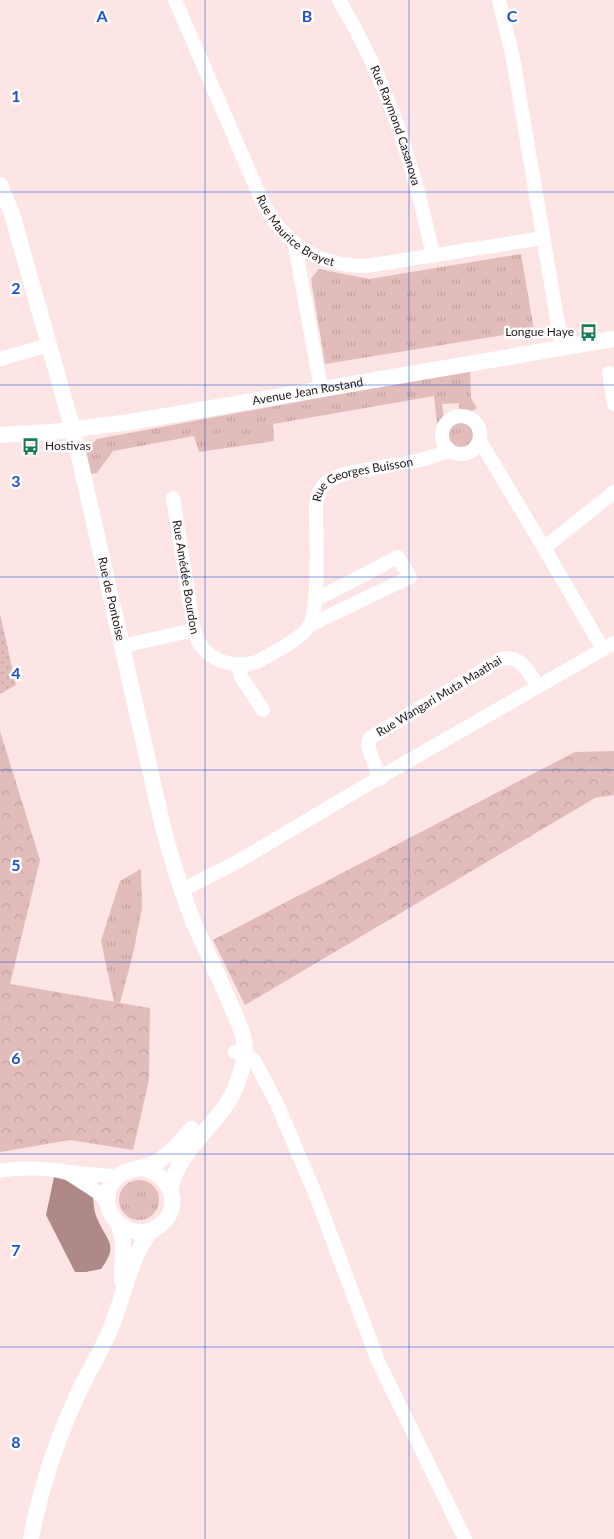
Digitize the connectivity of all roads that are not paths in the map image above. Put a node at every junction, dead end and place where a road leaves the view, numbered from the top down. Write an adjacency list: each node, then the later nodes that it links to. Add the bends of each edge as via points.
1 (175, 0): 6 (street, Rue Maurice Brayet, via 262,201 276,225)
2 (339, 0): 7 (street, Rue Raymond Casanova, via 368,52 394,113 417,186)
3 (499, 0): 5 (street, via 513,58)
4 (1, 188): 9 (street, Rue de Pontoise, via 12,214)
5 (543, 238): 7 (street, Rue Maurice Brayet); 10 (street)
6 (295, 245): 7 (street, Rue Maurice Brayet, via 323,259 358,266); 13 (street)
7 (432, 256)
8 (614, 339): 10 (street, Avenue Jean Rostand)
9 (49, 344): 11 (street); 15 (street, Rue de Pontoise)
10 (562, 348): 13 (street, Avenue Jean Rostand)
11 (0, 359)
12 (609, 374): 14 (street)
13 (321, 390): 15 (street, Avenue Jean Rostand)
14 (614, 404)
15 (73, 430): 16 (street, Avenue Jean Rostand); 25 (street, Rue de Pontoise)
16 (0, 435)
17 (480, 441): 18 (street, Rue Georges Buisson, via 466,454); 18 (street, via 476,423 467,417 457,416 442,430); 21 (street)
18 (448, 450): 22 (street, Rue Georges Buisson, via 428,458 347,473 331,479 322,487 316,506)
19 (614, 492): 21 (street)
20 (173, 498): 24 (street, Rue Amédée Bourdon)
21 (544, 548): 26 (street)
22 (315, 600): 23 (street, Rue Georges Buisson); 23 (street, via 398,557 410,578)
23 (310, 625): 27 (street, via 295,639 257,662)
24 (194, 630): 25 (street); 27 (street, Rue Amédée Bourdon, via 206,653)
25 (122, 646): 31 (street, Rue de Pontoise, via 163,827)
26 (608, 646): 28 (street)
27 (238, 665): 29 (street, via 241,677)
28 (538, 686): 30 (street); 30 (street, Rue Wangari Muta Maathai, via 518,660 505,658 492,664 370,738 368,745)
29 (264, 710)
30 (380, 779): 31 (street)
31 (182, 890): 32 (street, Rue de Pontoise, via 242,1032)
32 (240, 1053): 33 (street, via 216,1100 173,1150 155,1163); 37 (street, via 238,1082 230,1098 184,1156); 43 (street, via 258,1064 277,1104 315,1193 381,1367)
33 (140, 1168): 36 (street); 37 (street, via 159,1174)
34 (0, 1171): 35 (street, via 35,1168)
35 (66, 1172): 36 (street); 38 (street, via 92,1188)
36 (119, 1176): 38 (street, via 110,1188)
37 (170, 1190): 40 (street, via 172,1204 169,1213)
38 (108, 1204): 39 (street)
39 (119, 1225): 40 (street, via 133,1231); 41 (street, via 123,1249)
40 (152, 1230): 41 (street)
41 (120, 1298): 42 (street, via 110,1330 54,1450 40,1493)
42 (31, 1539)
43 (465, 1539)

